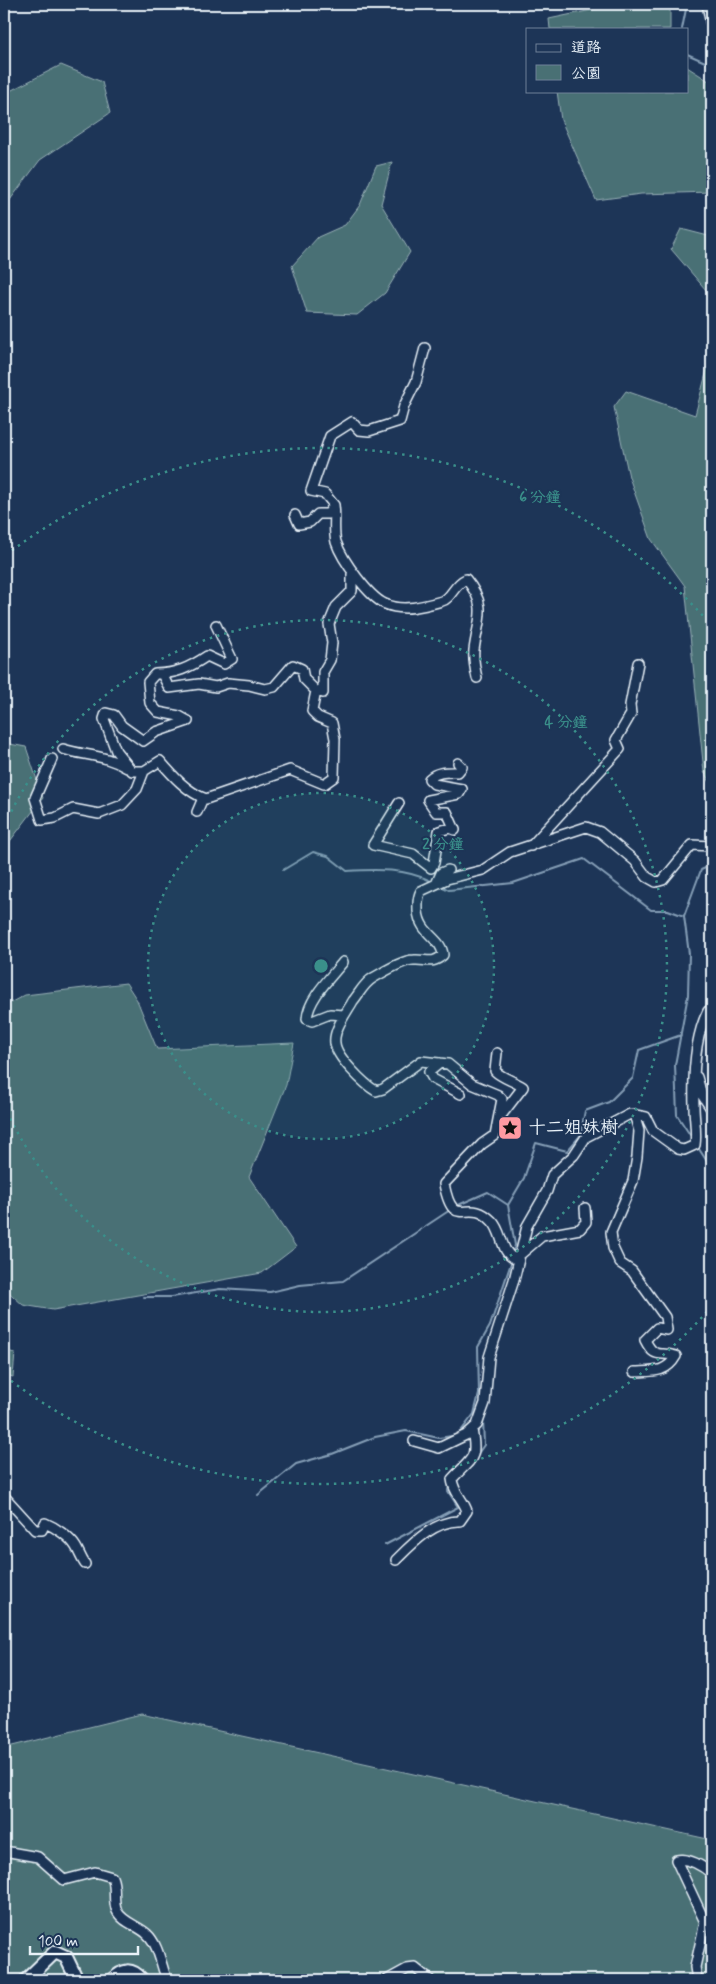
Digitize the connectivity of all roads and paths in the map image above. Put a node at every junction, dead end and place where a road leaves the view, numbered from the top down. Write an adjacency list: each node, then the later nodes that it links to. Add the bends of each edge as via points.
1 (708, 4): 2 (street)
2 (712, 30)
3 (425, 348): 4 (street, via 416,382 400,421 369,431 359,430 352,422 330,436 311,490 325,494)
4 (334, 505): 5 (street, via 328,514 318,514 310,522 298,524); 6 (street, via 337,544)
5 (295, 515)
6 (352, 574): 10 (street, via 384,604 404,608 444,601 458,582 466,579 477,593 481,614 474,652); 11 (street, via 352,592 332,613 329,624 332,643 330,660 324,672 323,694)
7 (216, 625): 9 (street, via 232,659 224,664 207,656 189,668)
8 (638, 663): 20 (street, via 631,714 616,740 620,749)
9 (162, 674): 11 (street, via 169,688 199,684 216,687 228,683 265,689 274,687 293,664 302,669 304,679); 16 (street, via 155,674 148,682 150,703 158,712 188,721 156,732 143,741 122,726 111,713 106,713 104,719 116,750)
10 (477, 678)
11 (316, 691): 17 (street, via 312,711 332,723 334,777 324,784 290,770)
12 (63, 749): 16 (street, via 110,758)
13 (52, 759): 15 (street, via 35,798 42,820 73,809 99,814 122,805 137,789)
14 (458, 763): 22 (street, via 462,767 458,772 433,774 429,779 434,784 462,789 459,794 428,800 436,812 447,812 455,830 439,831)
15 (144, 770): 16 (street); 17 (street, via 160,761 174,778)
16 (132, 771)
17 (203, 798): 19 (street)
18 (399, 803): 22 (street, via 373,845 413,854)
19 (197, 812)
20 (531, 846): 21 (street, via 586,827 600,832 656,882 663,880 692,845); 24 (street, via 510,852 483,870)
21 (712, 846)
22 (431, 868): 24 (street)
23 (448, 870): 24 (street, via 441,873)
24 (436, 884): 29 (street, via 420,891 419,922 441,947 442,955 437,961 414,960 370,979)
25 (712, 903): 26 (street)
26 (712, 918)
27 (343, 962): 29 (street, via 314,999 307,1019 312,1021 330,1014)
28 (712, 1010): 32 (street, via 708,1011 700,1026)
29 (344, 1015): 31 (street, via 334,1043 348,1065 376,1091 421,1060)
30 (497, 1053): 36 (street, via 495,1070 499,1076 522,1087)
31 (440, 1063): 33 (street, via 429,1072 432,1079); 36 (street, via 448,1064 472,1084 498,1095 502,1099)
32 (696, 1070): 34 (street, via 702,1095); 35 (street, via 693,1091 696,1141 678,1149 653,1131 646,1117)
33 (461, 1094)
34 (712, 1110)
35 (634, 1114): 38 (street, via 586,1137 574,1155 552,1175 547,1191 527,1226); 39 (street, via 639,1131 637,1157 633,1182 611,1232 613,1248 620,1264 632,1271 665,1317 667,1330 657,1328 645,1340 651,1351 660,1356 676,1356 655,1373)
36 (498, 1119): 38 (street, via 495,1136 482,1144 444,1184 452,1209 486,1215 494,1222 508,1256 515,1259)
37 (585, 1208): 38 (street, via 586,1222 580,1229 542,1236)
38 (520, 1256): 40 (street, via 489,1357 485,1403)
39 (634, 1372)
40 (472, 1430): 41 (street, via 439,1448); 43 (street, via 475,1450 470,1461 452,1479 453,1489 463,1500 467,1511 460,1521 452,1520 420,1537)
41 (414, 1441)
42 (4, 1496): 44 (street, via 35,1530 42,1530 45,1523 60,1530 77,1547 77,1553)
43 (396, 1560)
44 (85, 1564)
45 (4, 1851): 51 (street, via 38,1857 64,1880 95,1872 112,1877 117,1911 148,1934)
46 (712, 1874): 54 (street, via 689,1861 676,1860 705,1922 695,1967)
47 (26, 1980): 48 (street, via 55,1952 66,1957)
48 (77, 1980)
49 (112, 1980): 50 (street, via 127,1970)
50 (142, 1980)
51 (167, 1980)
52 (387, 1980): 53 (street, via 415,1968)
53 (430, 1980)
54 (696, 1980)

